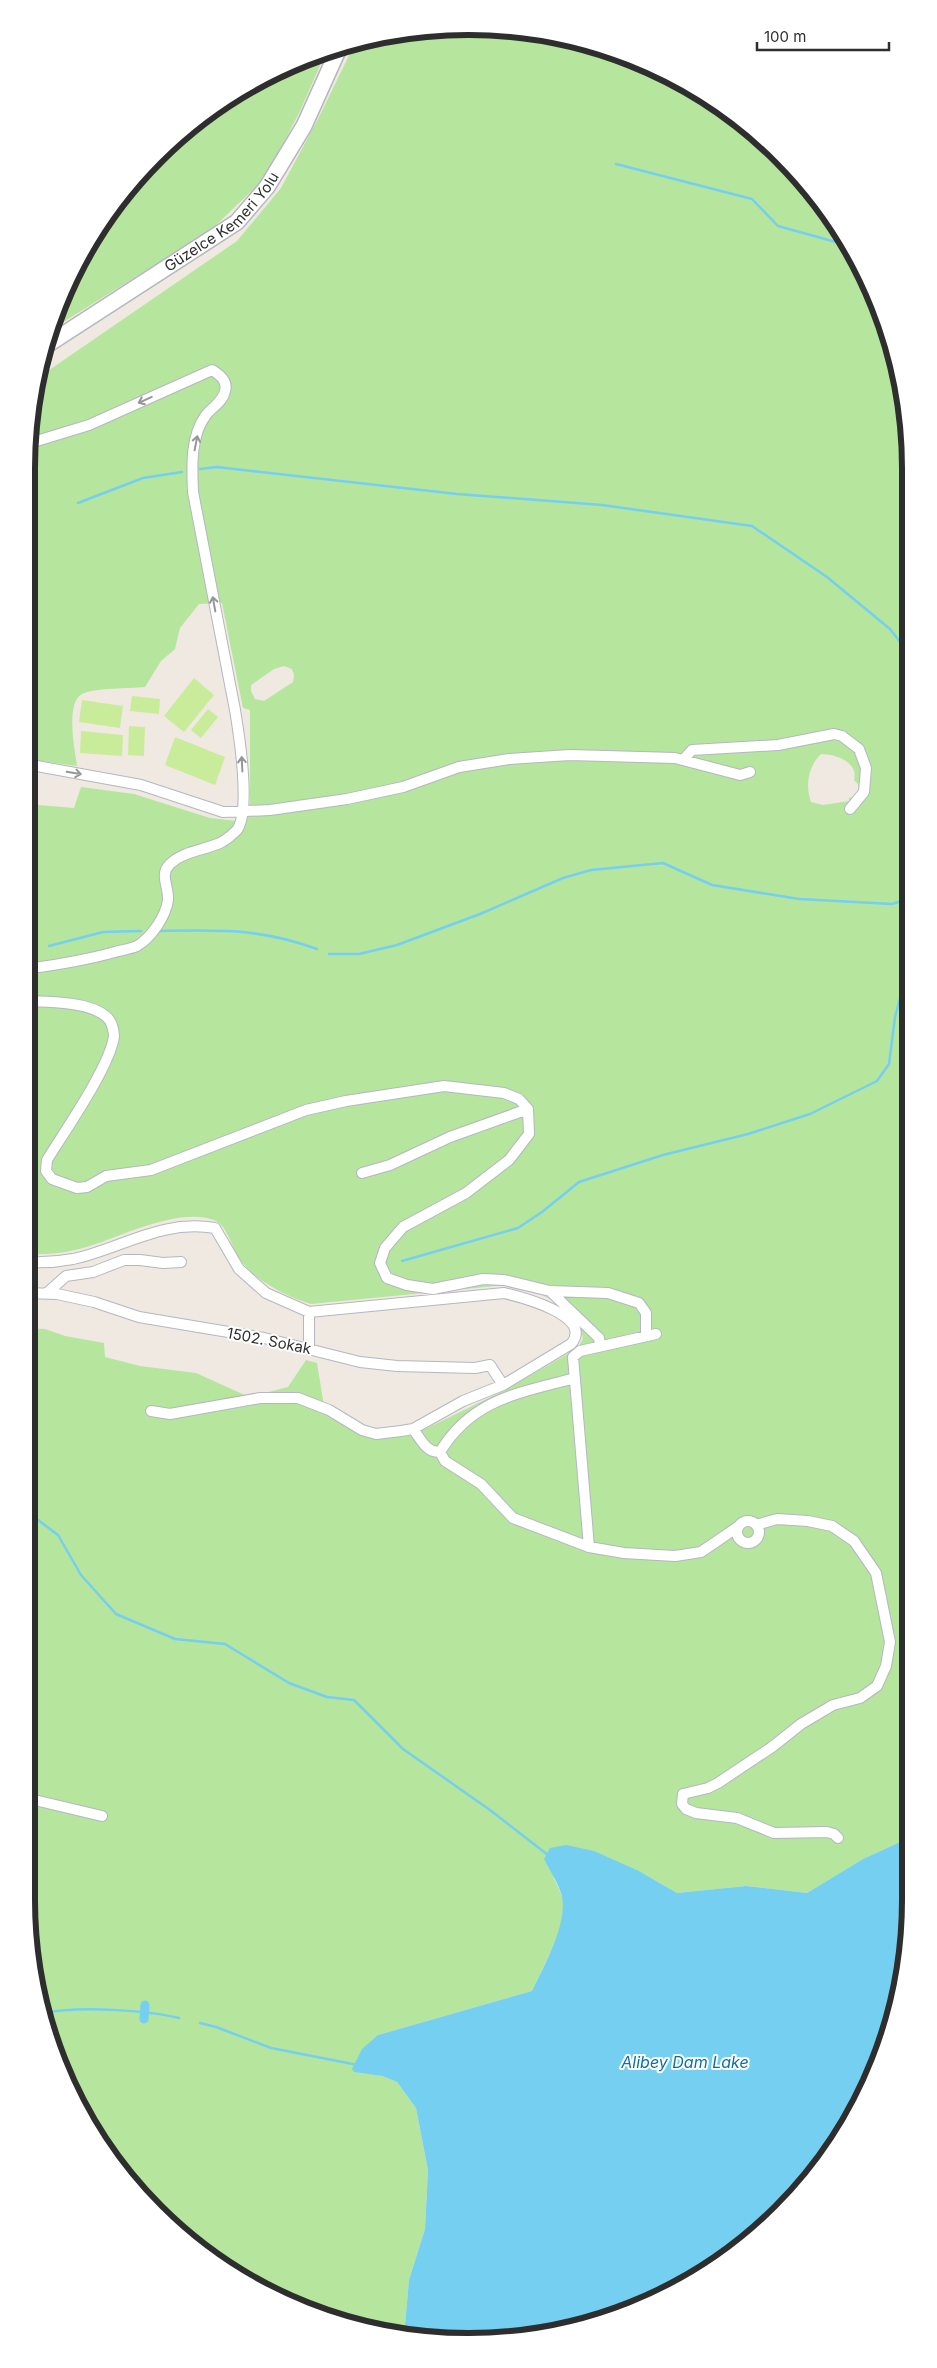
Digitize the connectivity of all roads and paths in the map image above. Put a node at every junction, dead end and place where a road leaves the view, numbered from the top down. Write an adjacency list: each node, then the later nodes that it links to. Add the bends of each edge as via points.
1 (335, 56): 2 (main road, Güzelce Kemeri Yolu, via 304,126 267,187 237,222)
2 (55, 340)
3 (36, 441): 8 (street, one-way to 3, via 241,746 193,492 192,469 198,432 205,416 221,400 226,390 224,381 212,370 88,425)
4 (683, 760): 6 (street, via 740,775); 7 (street, via 692,750 778,745 834,734 852,743 864,758 864,792); 8 (street, via 570,755 509,759 458,767 403,787 347,799)
5 (35, 766): 8 (street, one-way to 8, via 140,785 223,812)
6 (750, 772)
7 (850, 809)
8 (242, 812): 9 (street, via 238,829 222,842 170,864 164,874 168,900 158,924 146,941 95,957)
9 (35, 967)
10 (35, 1001): 11 (street, via 70,1003 96,1010 110,1021 114,1035 98,1076 47,1160 46,1171 52,1179 77,1188 114,1175 151,1170 306,1110 346,1101 444,1086 504,1093 519,1099)
11 (528, 1110): 12 (street); 17 (street, via 528,1134 509,1160 466,1193 403,1227 385,1248 380,1263 386,1278 407,1285 433,1289 483,1279 504,1280)
12 (362, 1173)
13 (73, 1258): 15 (street); 16 (street); 20 (street, via 163,1229 190,1225 215,1228 239,1269 266,1293)
14 (181, 1262): 16 (street, via 124,1260 94,1272)
15 (35, 1263)
16 (66, 1276): 19 (street)
17 (550, 1292): 21 (street, via 599,1338); 21 (street, via 608,1293 638,1303 646,1312 651,1335)
18 (35, 1293): 19 (street, 1502. Sokak)
19 (47, 1293): 22 (street, 1502. Sokak, via 94,1302 139,1317)
20 (309, 1312): 22 (street); 24 (street, via 504,1293 529,1298 570,1321 576,1333 571,1344)
21 (600, 1346): 23 (street, via 576,1353 573,1357)
22 (309, 1349): 24 (street, 1502. Sokak, via 360,1362 397,1366 475,1368 490,1365)
23 (575, 1378): 27 (street, via 502,1398 470,1416 450,1436); 30 (street)
24 (503, 1385): 26 (street, via 463,1401)
25 (151, 1411): 26 (street, via 170,1414 260,1398 298,1398 376,1434)
26 (413, 1429): 27 (street, via 427,1448)
27 (440, 1452): 30 (street, via 445,1461 481,1484 513,1518)
28 (756, 1525): 29 (street, via 747,1521); 29 (street, via 758,1535 750,1542 738,1536); 33 (street, via 777,1519 808,1521 832,1526 854,1541 876,1573 890,1642 886,1666 877,1686 860,1698 833,1705 801,1724 718,1783 683,1794 682,1804 696,1813 737,1818 774,1833 827,1832)
29 (738, 1526): 30 (street, via 701,1552 675,1556)
30 (589, 1547)
31 (35, 1800): 32 (street)
32 (102, 1816)
33 (838, 1838)

